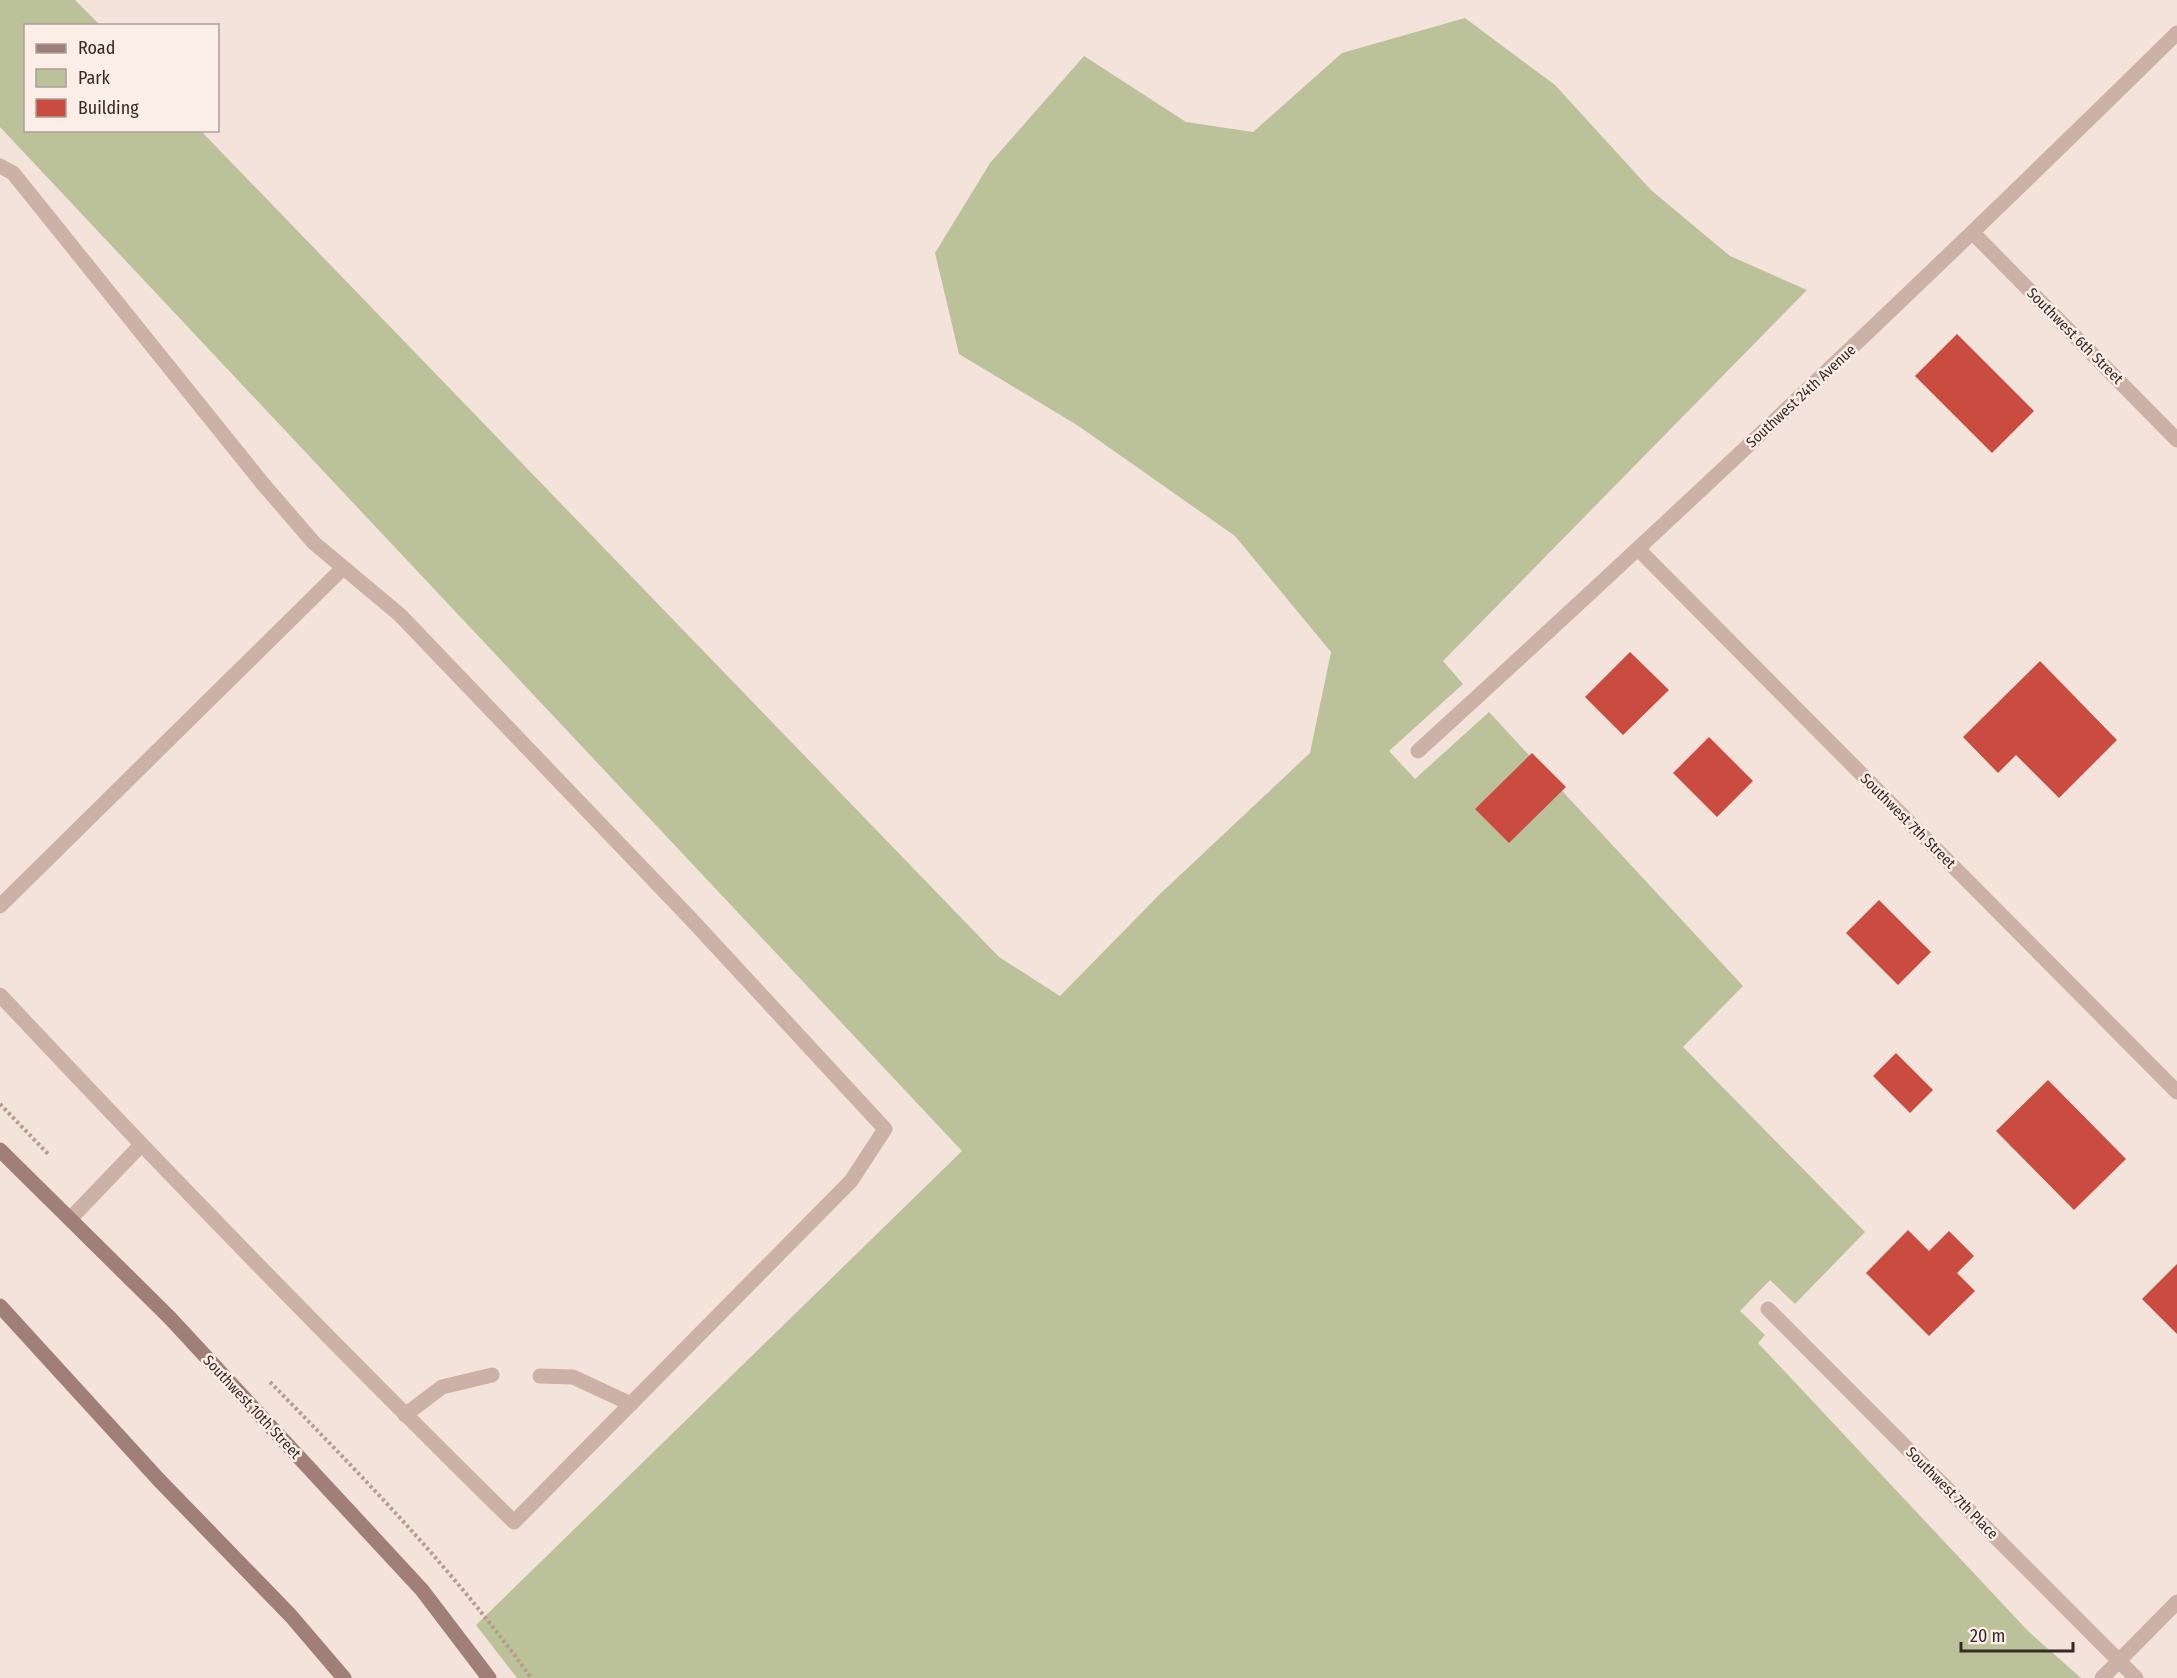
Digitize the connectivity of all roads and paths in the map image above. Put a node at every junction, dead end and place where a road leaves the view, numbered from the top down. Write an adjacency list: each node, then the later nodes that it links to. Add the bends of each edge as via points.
1 (2177, 33): 3 (street, Southwest 24th Avenue)
2 (0, 166): 6 (street, via 13,173 262,484 314,543)
3 (1973, 233): 4 (street, Southwest 6th Street); 5 (street, Southwest 24th Avenue)
4 (2177, 440)
5 (1639, 550): 7 (street, Southwest 24th Avenue); 10 (street, Southwest 7th Street)
6 (343, 568): 8 (street); 20 (street, via 408,624 690,918 885,1129 851,1180)
7 (1418, 751)
8 (0, 906)
9 (0, 995): 12 (street)
10 (2177, 1092)
11 (0, 1104): 14 (path)
12 (141, 1145): 15 (street); 21 (street)
13 (0, 1150): 15 (main road, Southwest 10th Street)
14 (50, 1155)
15 (70, 1219): 25 (main road, Southwest 10th Street, via 170,1318 422,1590)
16 (0, 1306): 24 (main road)
17 (1768, 1309): 23 (street, Southwest 7th Place)
18 (492, 1375): 21 (street, via 442,1387)
19 (540, 1376): 20 (street, via 573,1377)
20 (631, 1404): 21 (street, via 514,1522)
21 (405, 1415)
22 (2177, 1602): 23 (street)
23 (2120, 1660): 26 (street); 27 (street, Southwest 7th Place)
24 (344, 1678)
25 (489, 1678)
26 (2102, 1678)
27 (2136, 1678)

